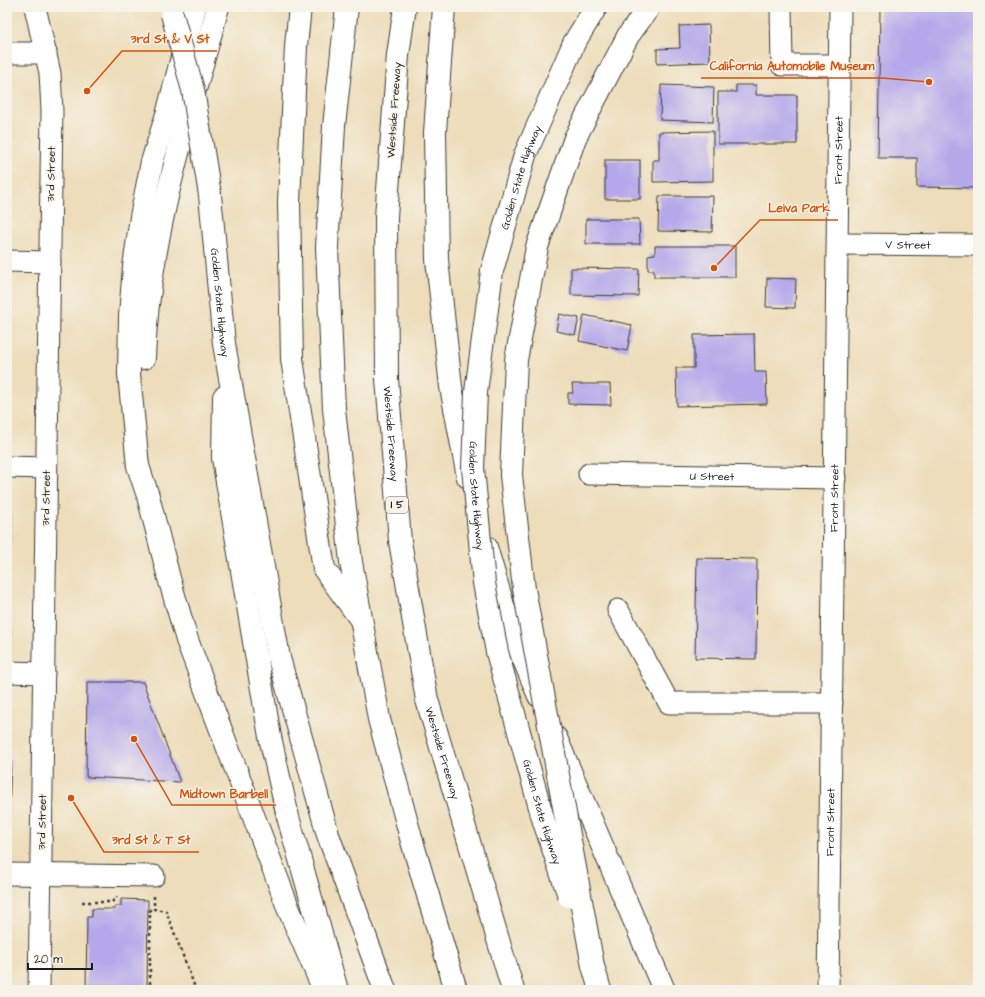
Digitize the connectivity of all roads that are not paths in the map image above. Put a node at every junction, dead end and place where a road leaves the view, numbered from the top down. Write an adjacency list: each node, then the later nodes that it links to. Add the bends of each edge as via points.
1 (36, 7): 14 (street, 3rd Street)
2 (195, 7): 25 (highway, via 152,162 134,267 129,374 138,466)
3 (218, 7): 25 (highway, via 163,213 151,285 145,329 144,374 151,463)
4 (300, 7): 27 (highway, via 290,202 292,358 324,569)
5 (347, 7): 27 (highway, via 334,126 327,247 334,409)
6 (405, 7): 40 (highway, Westside Freeway / I 5, via 398,55 386,217 387,379 400,541 427,700)
7 (444, 7): 42 (highway, via 435,132 437,260 451,388 474,508 508,622)
8 (596, 7): 34 (highway, Golden State Highway, bridge, via 574,43 526,155 492,271 476,392 473,468 484,583 497,652 544,822)
9 (649, 7): 34 (highway, bridge, via 628,36 575,138 537,247 516,360 511,475 524,589)
10 (781, 7): 15 (street, via 782,65)
11 (840, 7): 15 (street, Front Street)
12 (170, 9): 20 (highway, Golden State Highway, bridge, via 193,90 210,195)
13 (7, 53): 14 (street)
14 (46, 53): 19 (street, 3rd Street, via 52,95)
15 (840, 65): 16 (street, Front Street)
16 (838, 244): 17 (street, V Street); 24 (street, Front Street)
17 (978, 245)
18 (7, 261): 19 (street)
19 (50, 262): 22 (street, 3rd Street)
20 (224, 344): 37 (highway, via 223,458 256,664 288,817); 38 (highway, Golden State Highway, via 279,658 328,835)
21 (7, 467): 22 (street)
22 (46, 468): 29 (street, 3rd Street)
23 (589, 474): 24 (street, U Street)
24 (835, 478): 30 (street, Front Street)
25 (148, 496): 36 (highway, via 187,640 289,910)
26 (618, 610): 30 (street, via 669,703)
27 (361, 620): 39 (highway, via 379,719)
28 (7, 672): 29 (street)
29 (44, 673): 32 (street, 3rd Street)
30 (832, 703): 43 (street, Front Street)
31 (7, 874): 32 (street)
32 (41, 874): 33 (street); 35 (street, 3rd Street)
33 (154, 884)
34 (593, 966): 41 (highway, Golden State Highway)
35 (39, 990)
36 (324, 990)
37 (337, 990)
38 (384, 990)
39 (456, 990)
40 (513, 990)
41 (600, 990)
42 (664, 990)
43 (828, 990)

